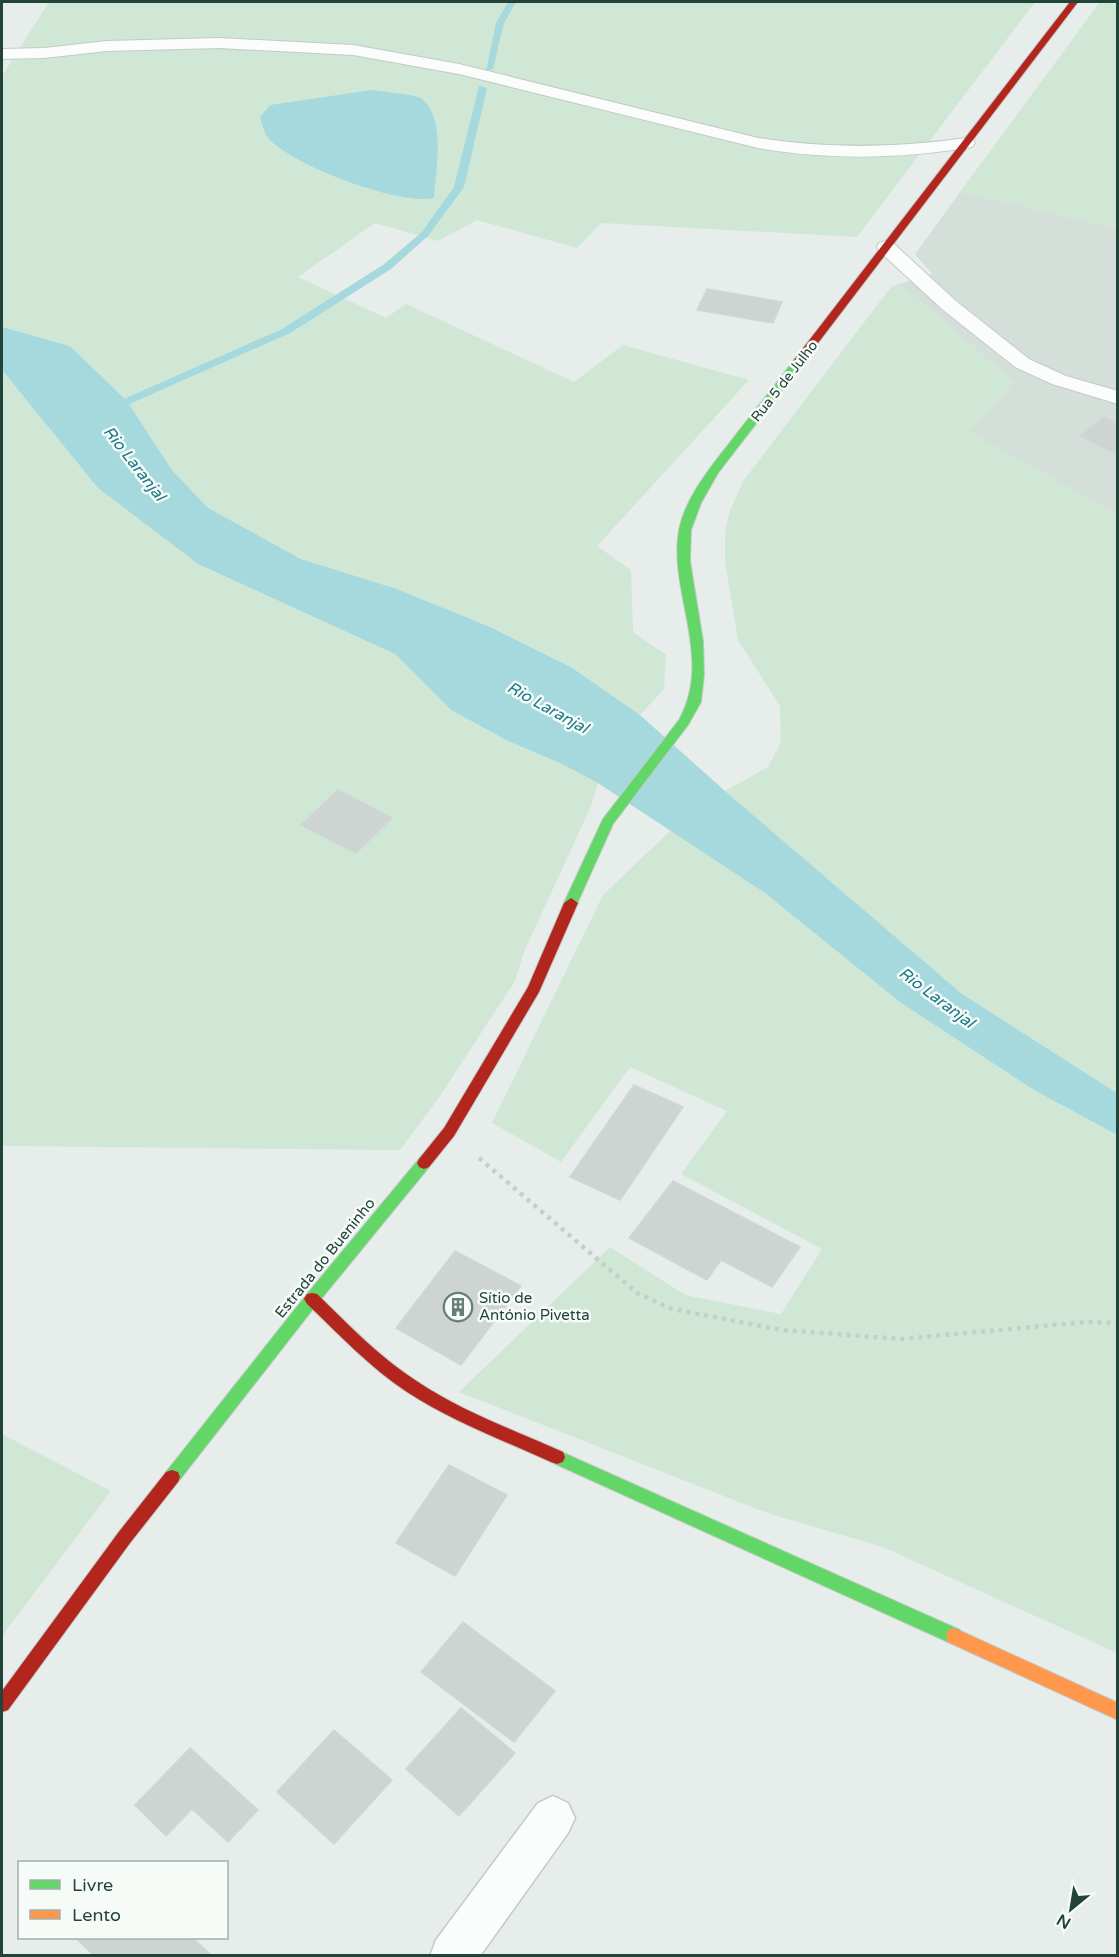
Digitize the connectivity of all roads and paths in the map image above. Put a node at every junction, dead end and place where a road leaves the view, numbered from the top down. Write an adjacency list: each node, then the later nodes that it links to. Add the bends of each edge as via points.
1 (1074, 2): 3 (street, Rua 5 de Julho)
2 (2, 54): 3 (lane, via 219,43 353,50 459,69 791,149 878,154)
3 (966, 143): 4 (street, Rua 5 de Julho)
4 (886, 247): 5 (lane, via 949,305 1022,363 1059,380); 6 (street, Rua 5 de Julho, via 713,472 695,503 685,530 684,561 697,640 695,702)
5 (1118, 398)
6 (622, 802): 7 (street, Estrada do Bueninho, via 607,822 534,988)
7 (449, 1132): 8 (street, Estrada do Bueninho); 9 (path, via 637,1293 672,1309 782,1330 901,1339 1086,1322)
8 (312, 1299): 10 (street, Estrada do Bueninho, via 124,1538); 11 (street, via 388,1370 455,1411)
9 (1118, 1323)
10 (2, 1704)
11 (1118, 1712)
12 (553, 1818): 13 (street)
13 (452, 1956)

